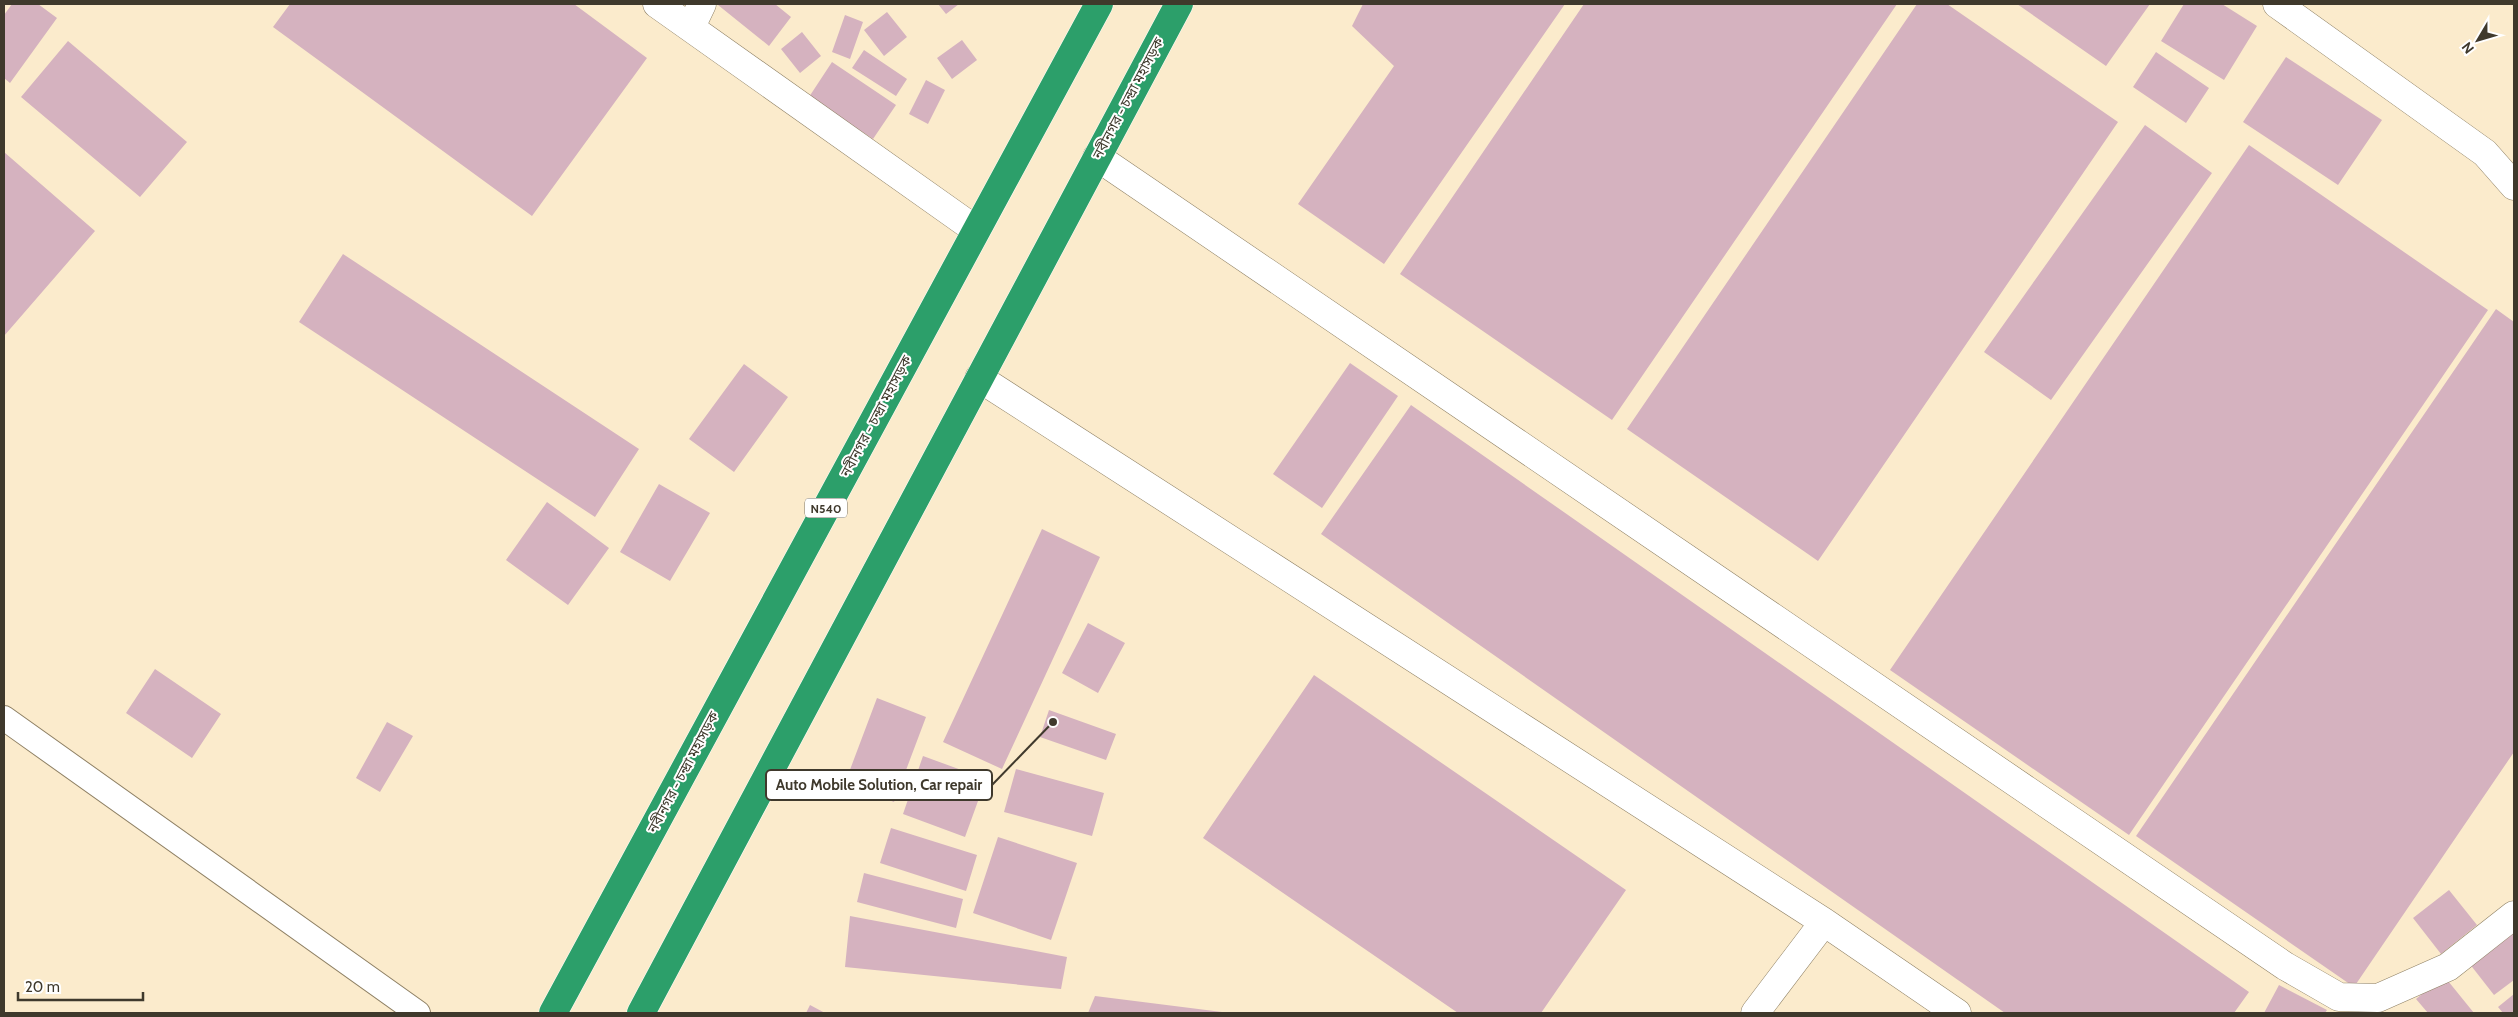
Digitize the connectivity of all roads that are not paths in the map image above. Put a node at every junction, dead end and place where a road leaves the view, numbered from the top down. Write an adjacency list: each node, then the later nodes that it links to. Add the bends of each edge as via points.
1 (656, 4): 5 (street)
2 (1099, 4): 8 (highway, নবীনগর - চন্দ্রা মহাসড়ক / N540)
3 (1179, 4): 6 (highway, নবীনগর - চন্দ্রা মহাসড়ক)
4 (2277, 4): 7 (street, via 2486,153)
5 (696, 16): 8 (street)
6 (1097, 157): 9 (highway, নবীনগর - চন্দ্রা মহাসড়ক); 11 (street, via 2285,966 2339,997 2378,998 2448,967)
7 (2514, 186)
8 (976, 230): 14 (highway, নবীনগর - চন্দ্রা মহাসড়ক / N540)
9 (978, 378): 12 (street); 15 (highway, নবীনগর - চন্দ্রা মহাসড়ক)
10 (4, 718): 13 (lane)
11 (2514, 915)
12 (1824, 922): 16 (street); 17 (street)
13 (418, 1013)
14 (553, 1013)
15 (641, 1013)
16 (1755, 1013)
17 (1957, 1013)

